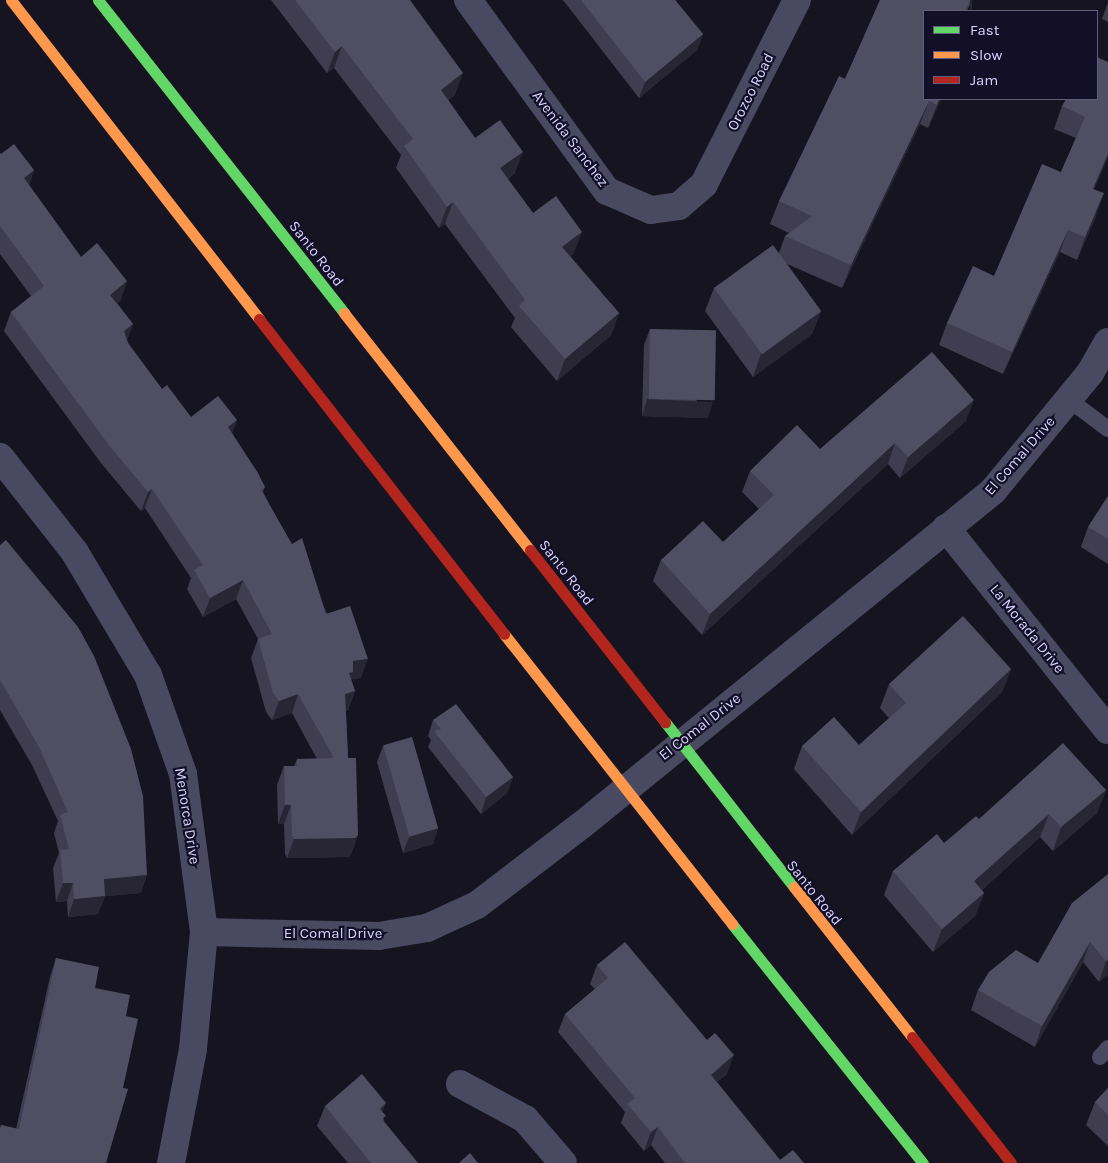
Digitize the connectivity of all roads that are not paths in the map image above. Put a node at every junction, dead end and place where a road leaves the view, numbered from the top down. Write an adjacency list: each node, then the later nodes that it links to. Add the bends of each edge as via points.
1 (11, 0): 13 (main road)
2 (98, 0): 12 (main road, Santo Road)
3 (468, 0): 5 (street, Avenida Sanchez, via 608,191 650,210 679,206)
4 (797, 0): 5 (street, Orozco Road)
5 (704, 184)
6 (1108, 342): 7 (street, El Comal Drive)
7 (1068, 399): 8 (lane); 10 (street, El Comal Drive, via 993,491)
8 (1108, 429)
9 (0, 457): 14 (street, Menorca Drive, via 74,551 148,675 183,774)
10 (946, 528): 11 (street, La Morada Drive); 12 (street, El Comal Drive)
11 (1108, 730)
12 (678, 743): 13 (street, El Comal Drive); 19 (main road, Santo Road)
13 (626, 788): 14 (street, El Comal Drive, via 477,905 427,928 379,936); 18 (main road)
14 (204, 932): 16 (street, Menorca Drive, via 193,1048)
15 (460, 1084): 17 (street, via 525,1119)
16 (170, 1163)
17 (563, 1163)
18 (923, 1163)
19 (1011, 1163)

